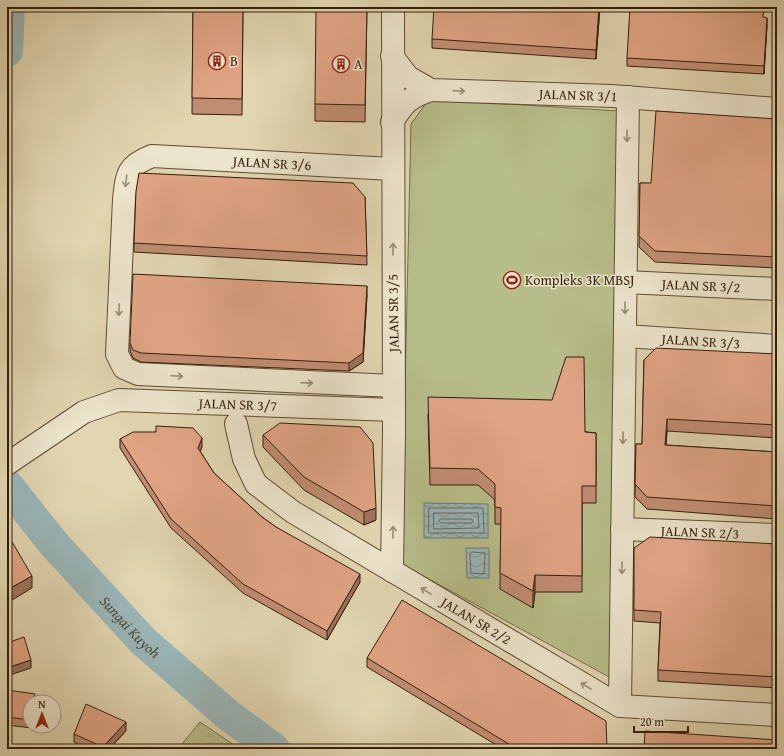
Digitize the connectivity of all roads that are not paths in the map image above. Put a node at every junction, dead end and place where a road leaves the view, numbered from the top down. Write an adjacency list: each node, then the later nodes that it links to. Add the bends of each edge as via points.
1 (393, 7): 2 (street, JALAN SR 3/5)
2 (392, 56): 3 (street, JALAN SR 3/1, via 408,77); 6 (street, JALAN SR 3/5)
3 (431, 90): 4 (street, JALAN SR 3/1, one-way to 4); 6 (street, via 415,95 400,109)
4 (628, 97): 5 (street, JALAN SR 3/1); 8 (street, one-way to 8)
5 (777, 109)
6 (392, 122): 7 (street, JALAN SR 3/5)
7 (392, 169): 12 (street, JALAN SR 3/5, one-way to 7); 12 (street, JALAN SR 3/6, one-way to 12, via 152,156 132,166 127,174 124,199 117,354 124,368 138,374)
8 (625, 282): 9 (street, JALAN SR 3/2); 10 (street, one-way to 10)
9 (777, 289)
10 (624, 336): 11 (street, JALAN SR 3/3); 16 (street, one-way to 16)
11 (777, 346)
12 (394, 386): 13 (street, JALAN SR 3/5)
13 (394, 410): 15 (street, JALAN SR 3/7, via 119,400 84,412); 18 (street, JALAN SR 3/5, one-way to 13)
14 (236, 424): 18 (street, JALAN SR 2/2, via 244,459 256,484 293,512)
15 (7, 464)
16 (622, 529): 17 (street, JALAN SR 2/3); 19 (street, one-way to 19)
17 (777, 535)
18 (392, 570): 19 (street, JALAN SR 2/2, one-way to 18)
19 (620, 706): 20 (street, JALAN SR 2/2)
20 (777, 715)

